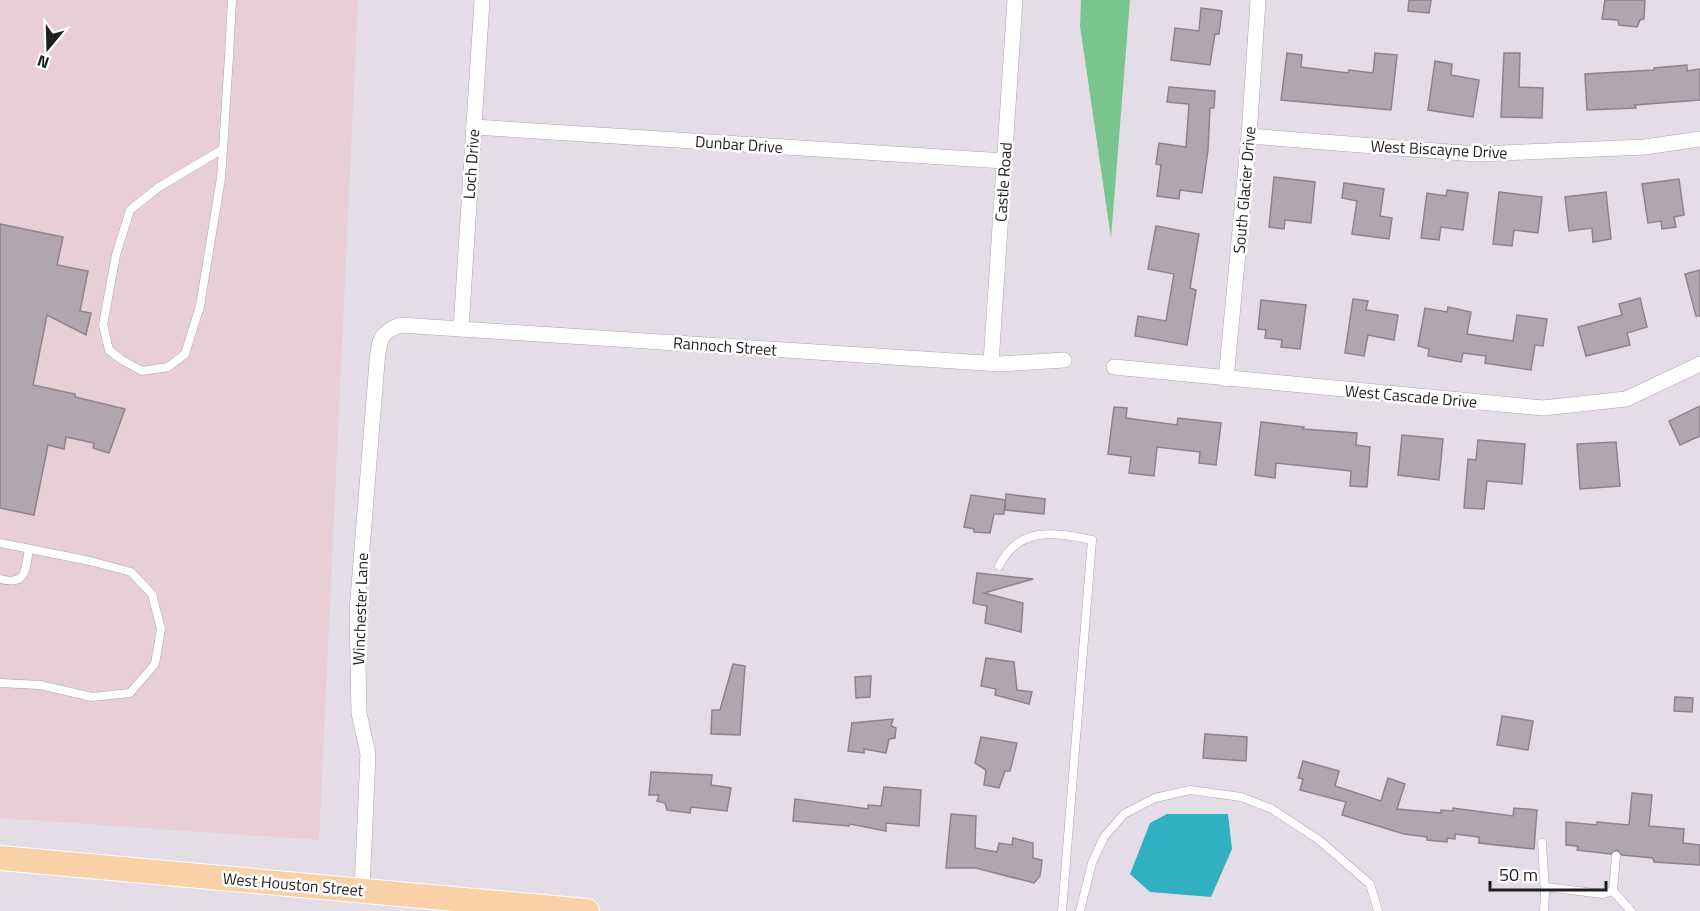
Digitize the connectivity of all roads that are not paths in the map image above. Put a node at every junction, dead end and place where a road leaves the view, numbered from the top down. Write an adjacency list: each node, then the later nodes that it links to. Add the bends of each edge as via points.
1 (232, 0): 8 (lane)
2 (482, 0): 5 (street, Loch Drive)
3 (1015, 0): 9 (street, Castle Road)
4 (1258, 0): 6 (street, South Glacier Drive)
5 (474, 127): 9 (street, Dunbar Drive); 10 (street, Loch Drive)
6 (1249, 136): 7 (street, West Biscayne Drive, via 1475,154 1645,147); 16 (street, South Glacier Drive)
7 (1700, 139)
8 (223, 149): 8 (lane, via 200,306 185,354 168,367 142,371 110,350 103,325 116,255 130,210 159,187)
9 (1004, 161): 13 (street, Castle Road)
10 (461, 329): 11 (street, Rannoch Street, via 400,325); 13 (street, Rannoch Street)
11 (386, 330): 26 (street, Winchester Lane, via 379,342 376,362 357,611 359,713 368,754)
12 (1064, 360): 13 (street, Rannoch Street)
13 (991, 363)
14 (1700, 364): 16 (street, West Cascade Drive, via 1626,399 1543,408)
15 (1114, 367): 16 (street, West Cascade Drive)
16 (1226, 379)
17 (0, 543): 18 (lane)
18 (29, 549): 20 (lane, via 19,580); 21 (lane, via 131,572 152,594 161,629 155,664 130,693 92,697 40,685)
19 (999, 566): 29 (lane, via 1007,551 1039,534 1092,540)
20 (0, 579)
21 (0, 683)
22 (1542, 843): 25 (lane)
23 (1616, 856): 27 (lane)
24 (0, 858): 26 (main road, West Houston Street)
25 (1545, 887): 27 (lane, via 1603,894); 32 (lane)
26 (362, 890): 28 (main road, West Houston Street)
27 (1613, 891): 33 (lane)
28 (586, 911)
29 (1062, 911)
30 (1080, 911): 31 (lane, via 1092,863 1104,837 1124,814 1155,798 1190,790 1240,797 1272,809 1319,840 1370,884)
31 (1378, 911)
32 (1544, 911)
33 (1631, 911)

